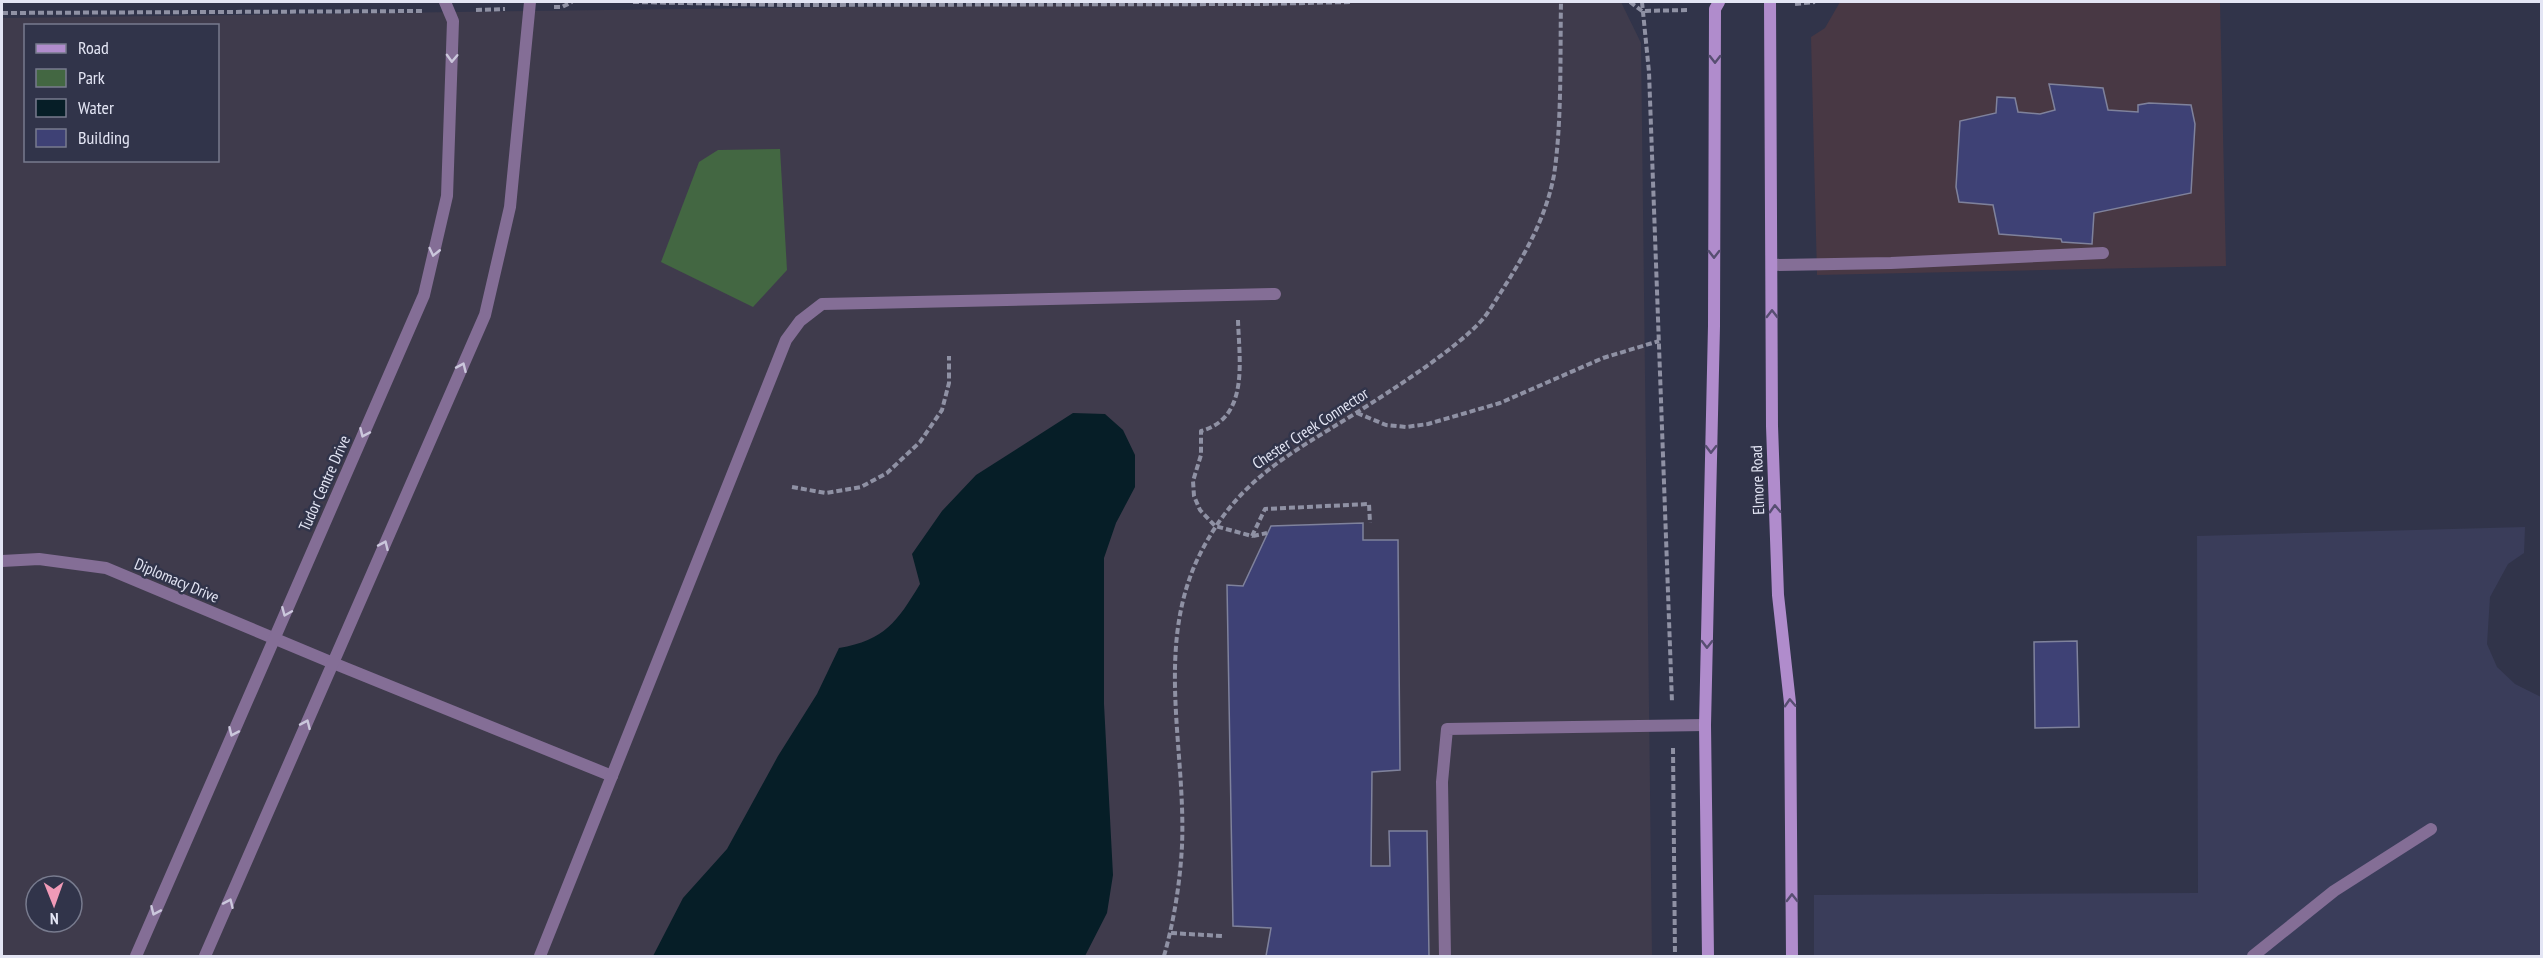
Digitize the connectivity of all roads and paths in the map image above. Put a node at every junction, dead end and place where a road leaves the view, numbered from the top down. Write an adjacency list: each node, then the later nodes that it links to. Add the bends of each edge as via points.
1 (572, 2): 9 (path, via 562,7)
2 (633, 2): 3 (path)
3 (1350, 2)
4 (1562, 2): 19 (path, Chester Creek Connector, via 1554,175 1543,214 1523,257 1482,319 1451,347)
5 (1630, 2): 11 (path)
6 (1642, 2): 11 (path)
7 (1719, 2): 29 (main road, one-way to 29)
8 (1770, 2): 14 (main road, Elmore Road)
9 (529, 5): 10 (path); 27 (street, one-way to 9, via 485,315 510,207)
10 (447, 6): 12 (path); 26 (street, Tudor Centre Drive, one-way to 26, via 453,21 447,196 424,295)
11 (1642, 11): 17 (path)
12 (2, 13)
13 (2103, 253): 14 (street)
14 (1772, 265): 41 (main road, Elmore Road, one-way to 14, via 1790,703 1778,595)
15 (1237, 294): 16 (street); 22 (path, via 1239,387 1225,418 1214,428 1201,431 1201,455 1193,481 1200,510); 30 (street, via 822,304 814,309 786,340)
16 (1275, 294)
17 (1659, 341): 19 (path, via 1603,358 1500,403 1428,424 1386,426); 28 (path)
18 (949, 357): 20 (path, via 949,383 942,410 920,442 887,472 861,487 826,493)
19 (1357, 412): 22 (path, Chester Creek Connector, via 1254,479)
20 (792, 487)
21 (1370, 523): 24 (path, via 1369,504 1265,508)
22 (1215, 526): 24 (path); 32 (path, Chester Creek Connector, via 1184,595 1174,649 1182,845)
23 (1267, 533): 24 (path)
24 (1252, 536)
25 (2, 561): 26 (street, Diplomacy Drive, via 39,559 105,568)
26 (273, 640): 27 (street, Diplomacy Drive); 34 (street, Tudor Centre Drive, one-way to 34)
27 (333, 663): 30 (street, Diplomacy Drive); 35 (street, one-way to 27)
28 (1672, 725): 29 (street); 38 (street, via 1447,729 1442,782); 39 (path)
29 (1705, 725): 40 (main road)
30 (612, 776): 36 (street)
31 (2431, 829): 42 (street, via 2334,891)
32 (1171, 933): 33 (path); 37 (path, Chester Creek Connector)
33 (1222, 936)
34 (136, 957)
35 (205, 957)
36 (540, 957)
37 (1164, 957)
38 (1445, 957)
39 (1675, 957)
40 (1708, 957)
41 (1792, 957)
42 (2253, 957)

